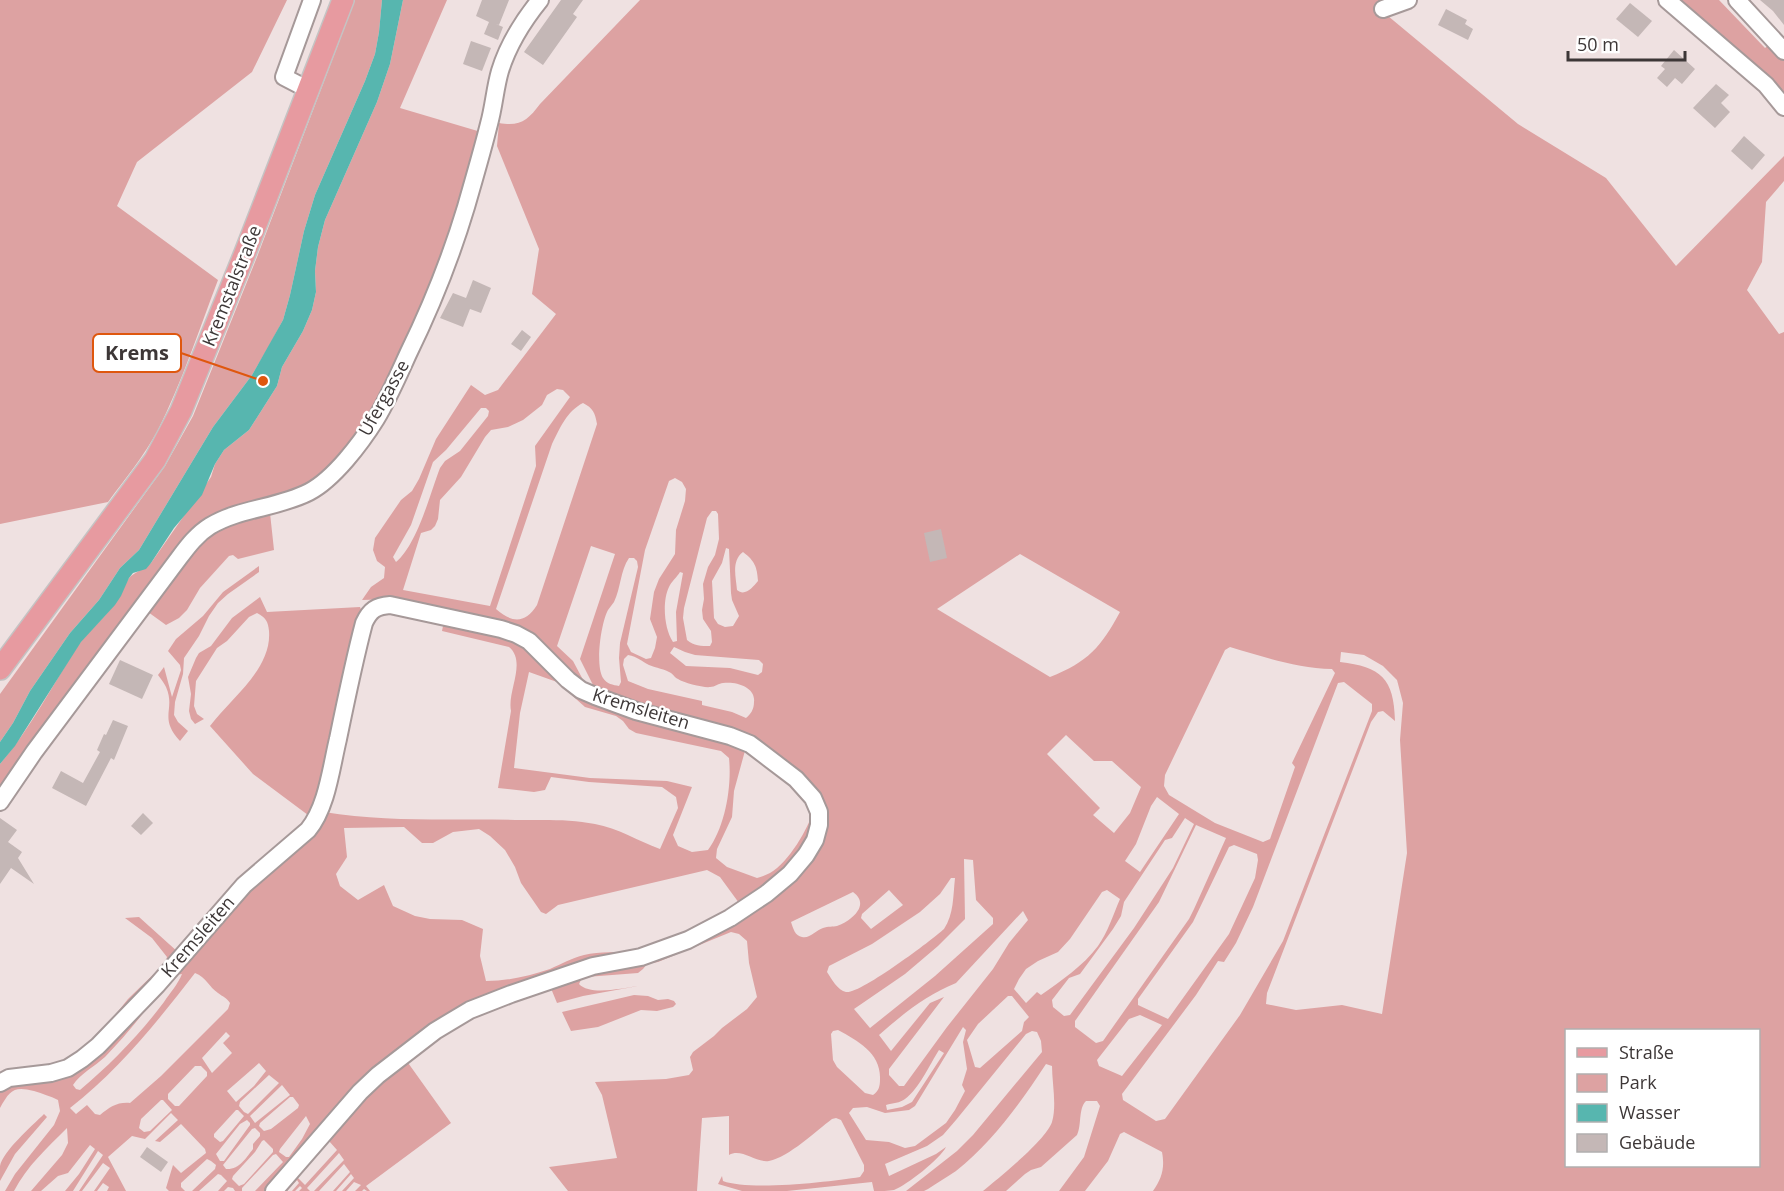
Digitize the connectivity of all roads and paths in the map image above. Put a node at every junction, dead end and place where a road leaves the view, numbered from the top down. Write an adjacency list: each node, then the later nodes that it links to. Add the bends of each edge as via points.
1 (312, 0): 9 (street, via 284,77)
2 (344, 0): 9 (main road, Kremstalstraße)
3 (540, 0): 12 (street, Ufergasse, via 512,42 501,70 465,210 440,282 376,419 334,473 310,491 236,515 197,536)
4 (1408, 0): 7 (street)
5 (1667, 0): 10 (street, via 1766,85)
6 (1737, 0): 8 (street)
7 (1383, 9)
8 (1784, 51)
9 (309, 90): 11 (main road, Kremstalstraße, via 176,421 155,460)
10 (1784, 107)
11 (0, 669)
12 (0, 802)
13 (0, 1083): 14 (street, Kremsleiten, via 68,1068 98,1046 244,885 308,830 320,811 331,771 364,622 378,606 390,605 516,634 538,648 580,690 636,711 750,744 796,779 813,798 819,812 815,840 789,874 766,894 688,940 641,957 593,966 470,1010 435,1031 360,1092)
14 (274, 1191)

